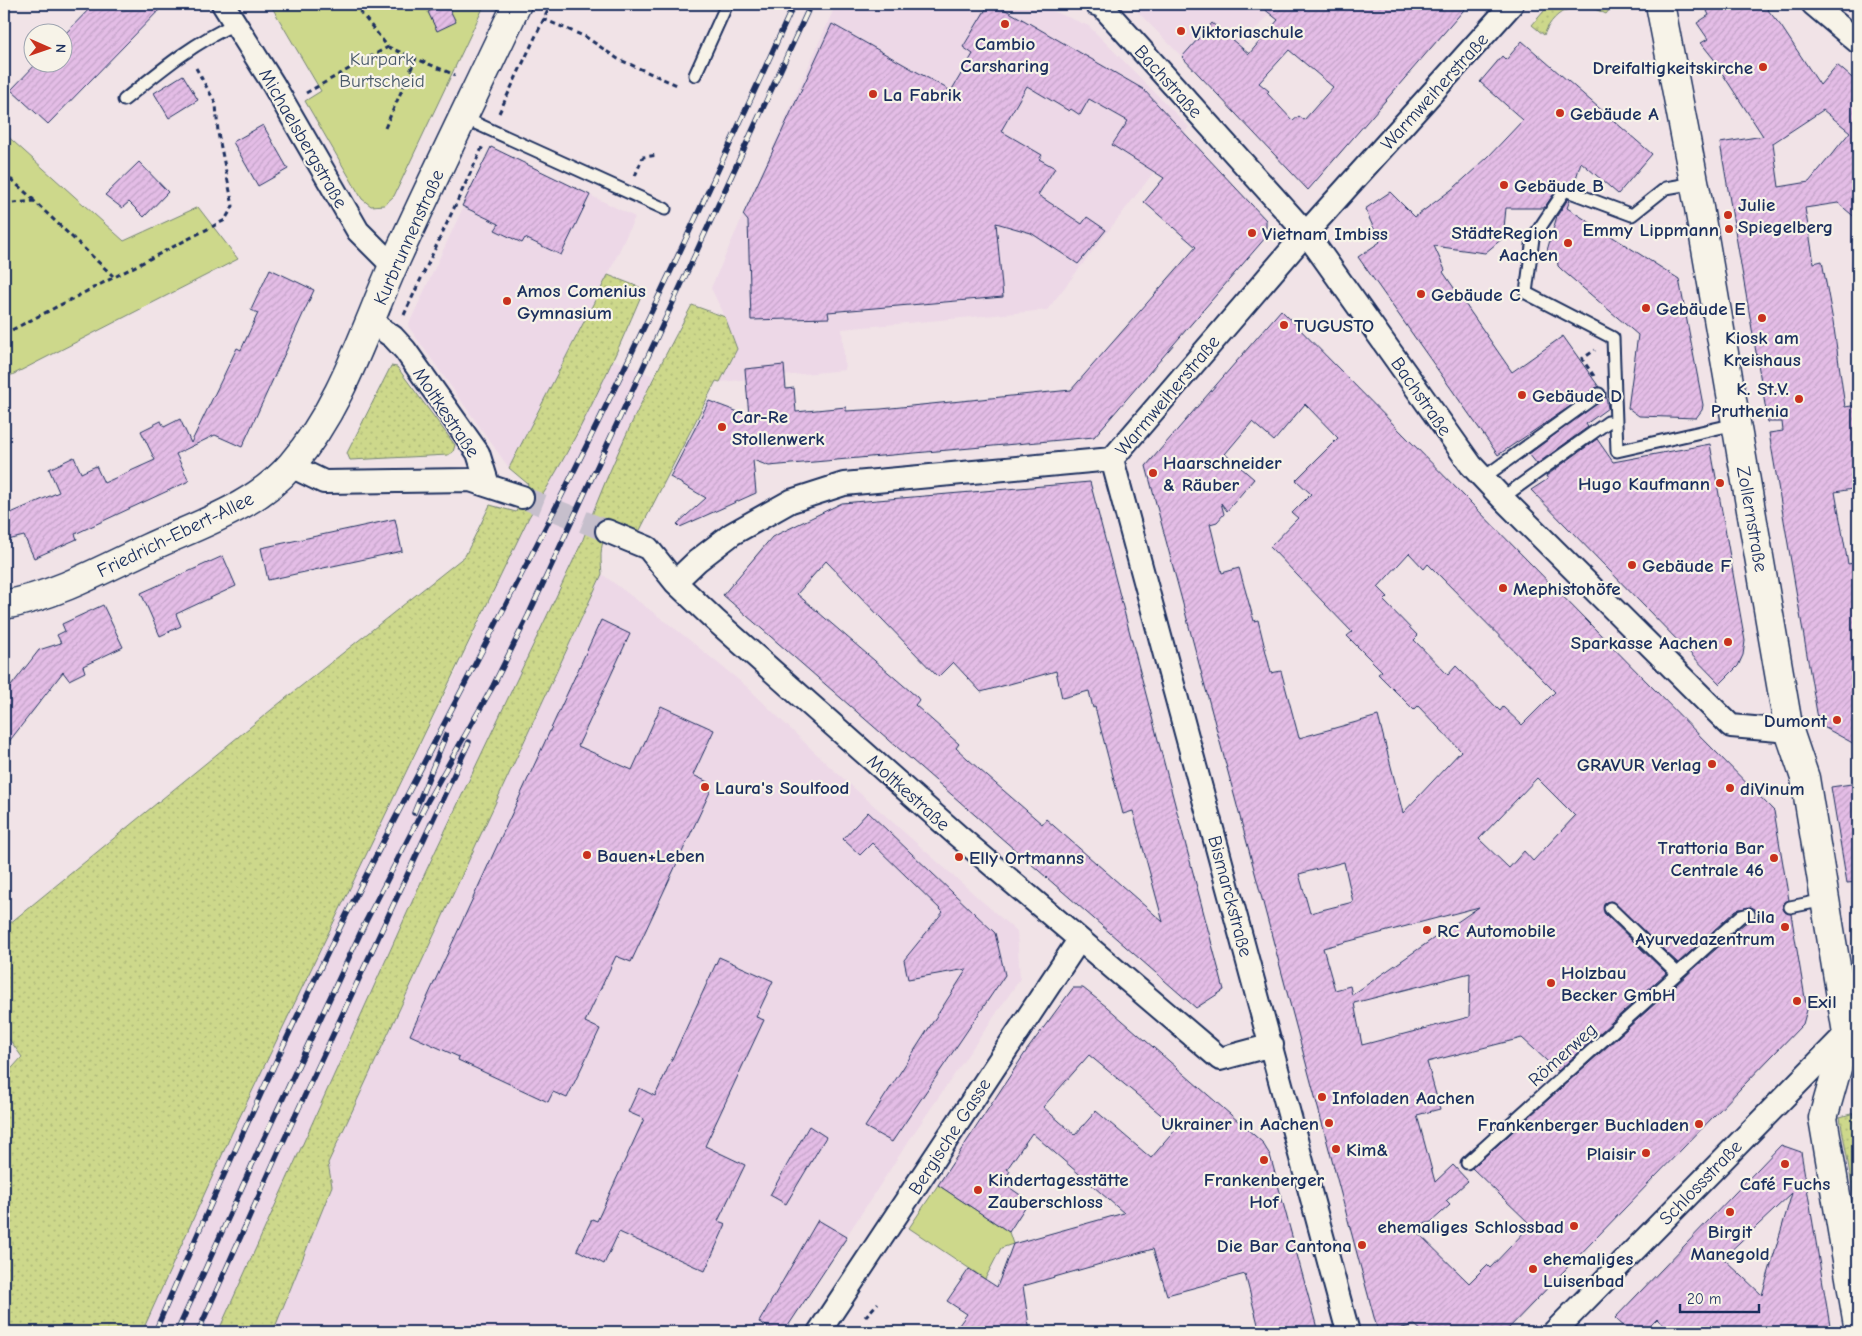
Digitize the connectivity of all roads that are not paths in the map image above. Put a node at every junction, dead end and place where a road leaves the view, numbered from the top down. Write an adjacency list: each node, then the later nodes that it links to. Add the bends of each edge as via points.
1 (223, 4): 8 (street, Michaelsbergstraße)
2 (517, 4): 12 (street, Kurbrunnenstraße)
3 (727, 4): 10 (lane)
4 (1096, 4): 15 (street, Bachstraße, via 1102,6)
5 (1512, 4): 15 (street, Warmweiherstraße)
6 (1660, 4): 13 (street, Zollernstraße)
7 (1813, 4): 9 (street)
8 (237, 23): 11 (lane, via 186,50); 16 (street, Michaelsbergstraße, via 358,232)
9 (1857, 39)
10 (694, 74)
11 (124, 100)
12 (462, 117): 14 (lane); 16 (street, Kurbrunnenstraße)
13 (1695, 183): 20 (street, Zollernstraße); 20 (lane, via 1666,188 1632,215 1565,190 1533,238 1526,293 1612,338 1617,451)
14 (665, 209)
15 (1306, 232): 21 (street, Warmweiherstraße); 23 (street, Bachstraße)
16 (394, 266): 17 (street, Kurbrunnenstraße)
17 (370, 321): 22 (street, Kurbrunnenstraße, via 320,429); 24 (street, Moltkestraße, via 393,337 404,350 478,453)
18 (1599, 394): 23 (lane)
19 (1608, 422): 26 (lane)
20 (1736, 424): 30 (street, Zollernstraße)
21 (1112, 460): 28 (street, Warmweiherstraße, via 844,484 791,501 732,534); 39 (street, Bismarckstraße)
22 (291, 466): 24 (street, via 324,482 470,480); 29 (street, Friedrich-Ebert-Allee, via 268,487 236,508 74,582)
23 (1483, 478): 26 (street, Bachstraße)
24 (488, 485): 25 (street)
25 (522, 497)
26 (1502, 498): 30 (street, Bachstraße, via 1731,726)
27 (607, 531): 28 (street, Moltkestraße, via 648,548)
28 (675, 582): 35 (street, Moltkestraße)
29 (4, 604)
30 (1789, 731): 31 (street, Zollernstraße, via 1805,778)
31 (1825, 900): 32 (lane); 38 (street, Zollernstraße)
32 (1790, 907)
33 (1610, 908): 36 (lane)
34 (1749, 914): 36 (lane, Römerweg, via 1742,916)
35 (1079, 940): 39 (street, Moltkestraße, via 1220,1059); 42 (street, Bergische Gasse)
36 (1677, 973): 40 (lane, Römerweg)
37 (1858, 1009): 38 (street, Schlossstraße)
38 (1854, 1039): 41 (street, via 1823,1118); 44 (street, Schlossstraße)
39 (1272, 1045): 43 (street, Bismarckstraße)
40 (1467, 1163)
41 (1858, 1325)
42 (819, 1332)
43 (1348, 1332)
44 (1554, 1332)

